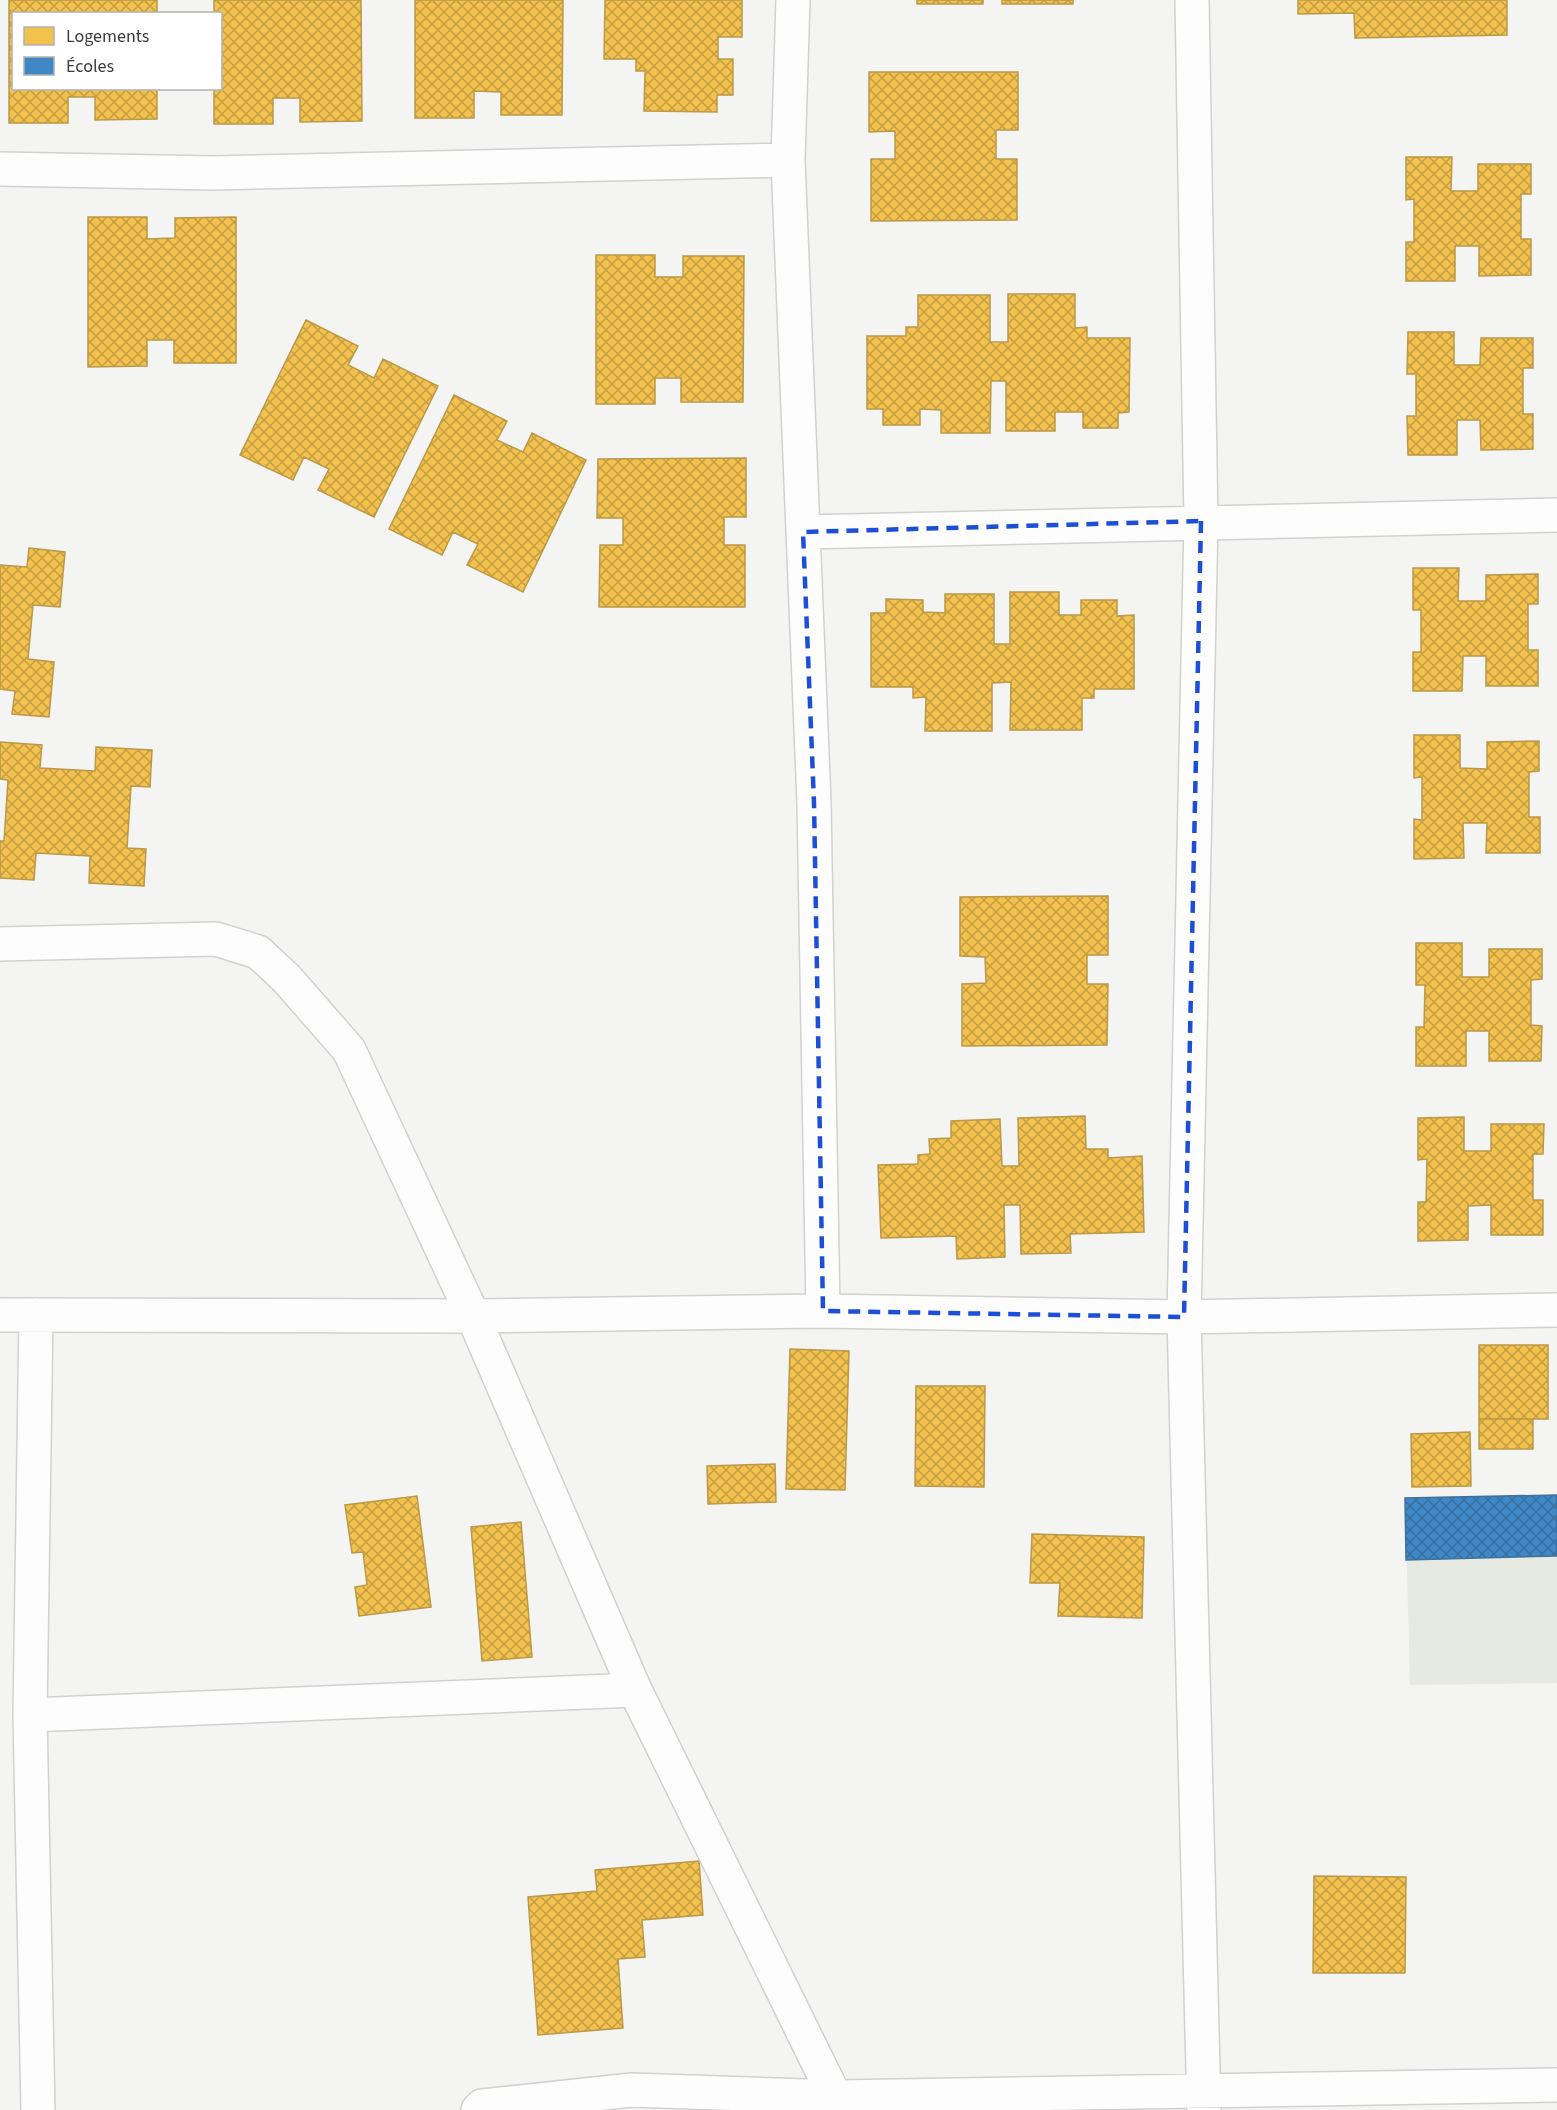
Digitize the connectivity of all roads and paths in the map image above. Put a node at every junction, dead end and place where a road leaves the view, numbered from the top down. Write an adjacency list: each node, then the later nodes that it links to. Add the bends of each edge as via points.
1 (793, 0): 3 (street)
2 (1192, 0): 6 (street)
3 (788, 160): 4 (street, via 214,173); 7 (street)
4 (0, 169)
5 (1557, 515): 6 (street)
6 (1201, 521): 7 (street); 14 (street)
7 (803, 532): 10 (street, via 814,803)
8 (0, 944): 13 (street, via 216,939 258,952 287,979 348,1050)
9 (1557, 1310): 14 (street)
10 (823, 1311): 13 (street); 14 (street)
11 (0, 1315): 12 (street)
12 (36, 1315): 13 (street); 16 (street)
13 (473, 1316): 15 (street)
14 (1184, 1317): 18 (street)
15 (634, 1690): 16 (street); 19 (street)
16 (30, 1715): 20 (street)
17 (1554, 2088): 18 (street)
18 (1204, 2101): 19 (street)
19 (835, 2104): 21 (street, via 632,2090 482,2106)
20 (38, 2110)
21 (478, 2110)

